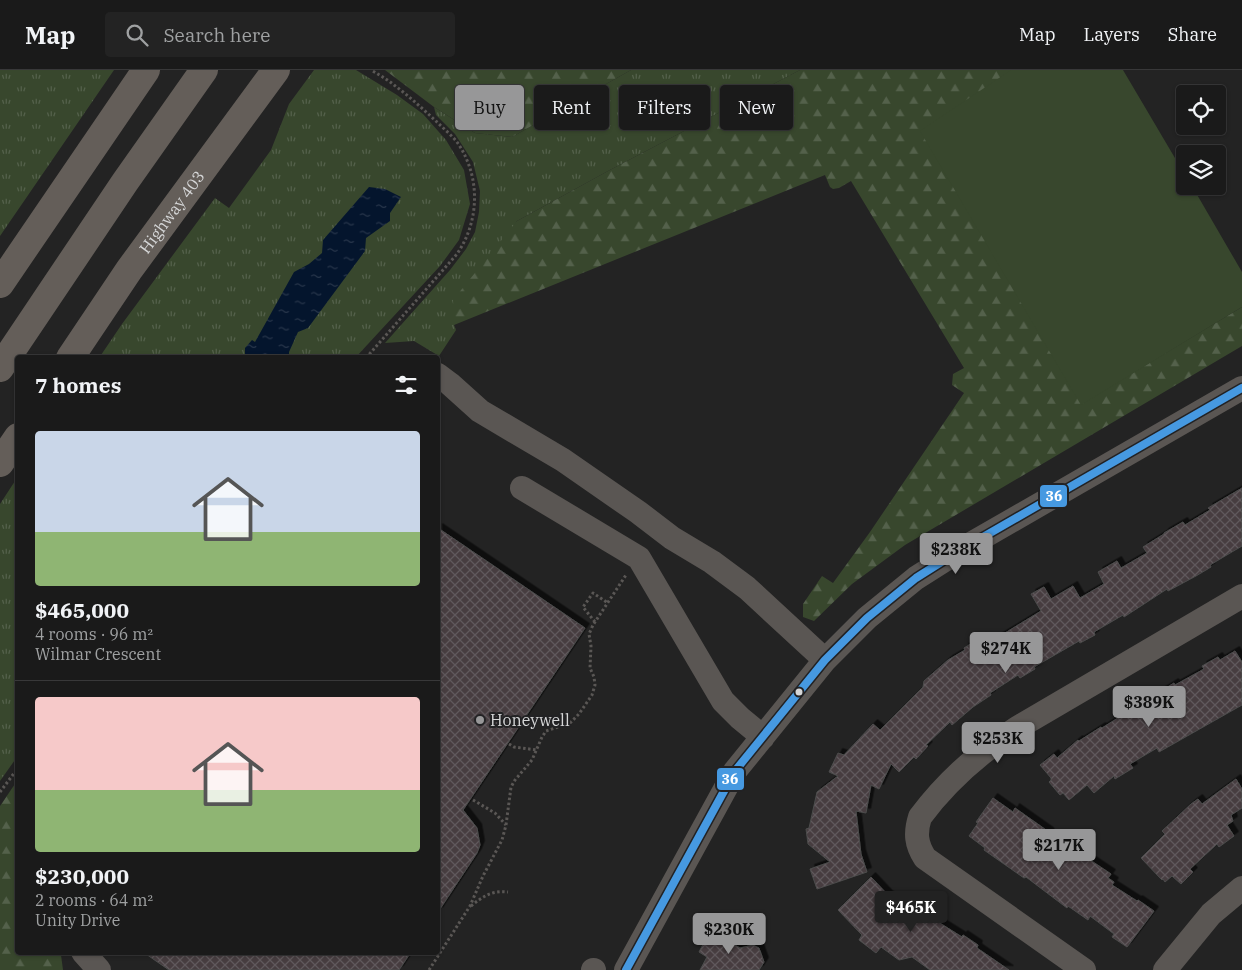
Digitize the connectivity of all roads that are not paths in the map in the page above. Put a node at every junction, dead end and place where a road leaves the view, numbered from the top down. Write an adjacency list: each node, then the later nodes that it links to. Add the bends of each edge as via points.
1 (146, 70): 4 (highway)
2 (204, 70): 6 (highway)
3 (276, 70): 5 (highway, Highway 403, via 129,270)
4 (0, 284)
5 (72, 355)
6 (0, 368)
7 (440, 376): 13 (street, via 480,411 562,460 740,582)
8 (1242, 388): 13 (street, via 916,578 867,618)
9 (15, 441): 10 (highway)
10 (0, 463)
11 (522, 488): 14 (street, via 639,558 723,701)
12 (1242, 596): 19 (street, via 991,745 966,766 920,817 916,838 925,858)
13 (825, 660): 14 (street)
14 (763, 737): 18 (street, via 735,771)
15 (1242, 888): 20 (street, via 1211,914)
16 (86, 955): 17 (street)
17 (99, 970)
18 (626, 970)
19 (1084, 970)
20 (1165, 970)

